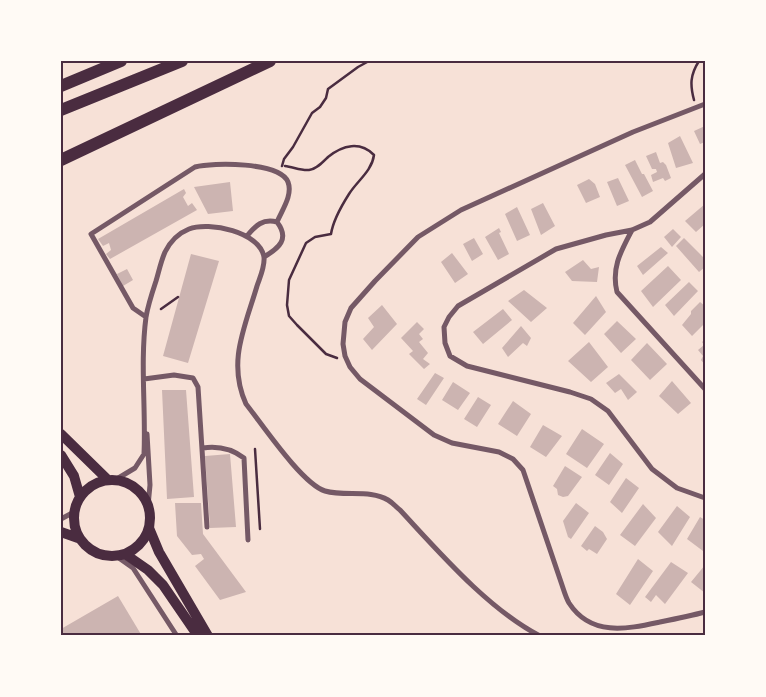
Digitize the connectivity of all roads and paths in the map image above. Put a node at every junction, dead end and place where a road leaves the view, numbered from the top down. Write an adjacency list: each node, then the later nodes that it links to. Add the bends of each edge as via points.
1 (121, 61): 6 (highway)
2 (182, 61): 9 (highway)
3 (270, 61): 10 (highway)
4 (369, 61): 19 (path, via 328,89 326,98 312,113 281,166 310,170 336,152 353,146 362,146 374,155 370,168 349,194 331,234 315,237 306,243 289,280 289,316 326,354 336,358)
5 (699, 61): 8 (path, via 691,80)
6 (61, 86)
7 (705, 104): 8 (street)
8 (696, 106): 19 (street, via 439,222 418,237 351,308 344,333)
9 (61, 110)
10 (61, 160)
11 (705, 174): 13 (street, via 650,222)
12 (276, 222): 14 (street, via 264,221); 15 (street, via 282,232 282,242); 18 (street, via 288,197 285,177 272,170 215,164 195,167 91,234 133,308)
13 (632, 230): 21 (street, via 619,254 614,280 617,292); 29 (street, via 556,250 458,306 444,327 445,343 450,356 467,366 591,399 608,411 652,469 677,488)
14 (247, 236): 15 (street, via 257,244); 18 (street, via 210,226 190,228 177,236 164,254)
15 (264, 257): 43 (street, via 239,346 237,374 246,404 308,481 324,491 369,494 388,500 495,606)
16 (178, 297): 17 (path)
17 (161, 310)
18 (146, 317): 20 (street)
19 (345, 356): 40 (street, via 360,379 434,435 452,443 499,452 513,459 523,470 569,603 586,619 599,626 628,629)
20 (144, 379): 22 (street); 24 (street, via 174,375 193,378 198,387)
21 (705, 389)
22 (145, 425): 27 (street, via 144,454 140,462); 30 (street, via 150,485)
23 (61, 434): 27 (main road)
24 (203, 448): 33 (street); 38 (street, via 234,451 244,458)
25 (254, 449): 35 (path)
26 (61, 455): 28 (main road, via 74,476)
27 (111, 480): 28 (main road, via 94,484); 30 (main road, via 135,488)
28 (80, 497): 31 (main road)
29 (705, 498)
30 (148, 506): 34 (main road)
31 (74, 512): 32 (street); 37 (main road)
32 (61, 519)
33 (207, 527)
34 (149, 528): 39 (main road, via 140,544); 41 (main road, via 159,552)
35 (260, 529)
36 (61, 532): 37 (main road)
37 (78, 538): 39 (main road, via 98,554)
38 (248, 540)
39 (120, 555): 41 (main road, via 148,570); 42 (street, via 133,568)
40 (705, 612)
41 (206, 634)
42 (177, 636)
43 (540, 636)

